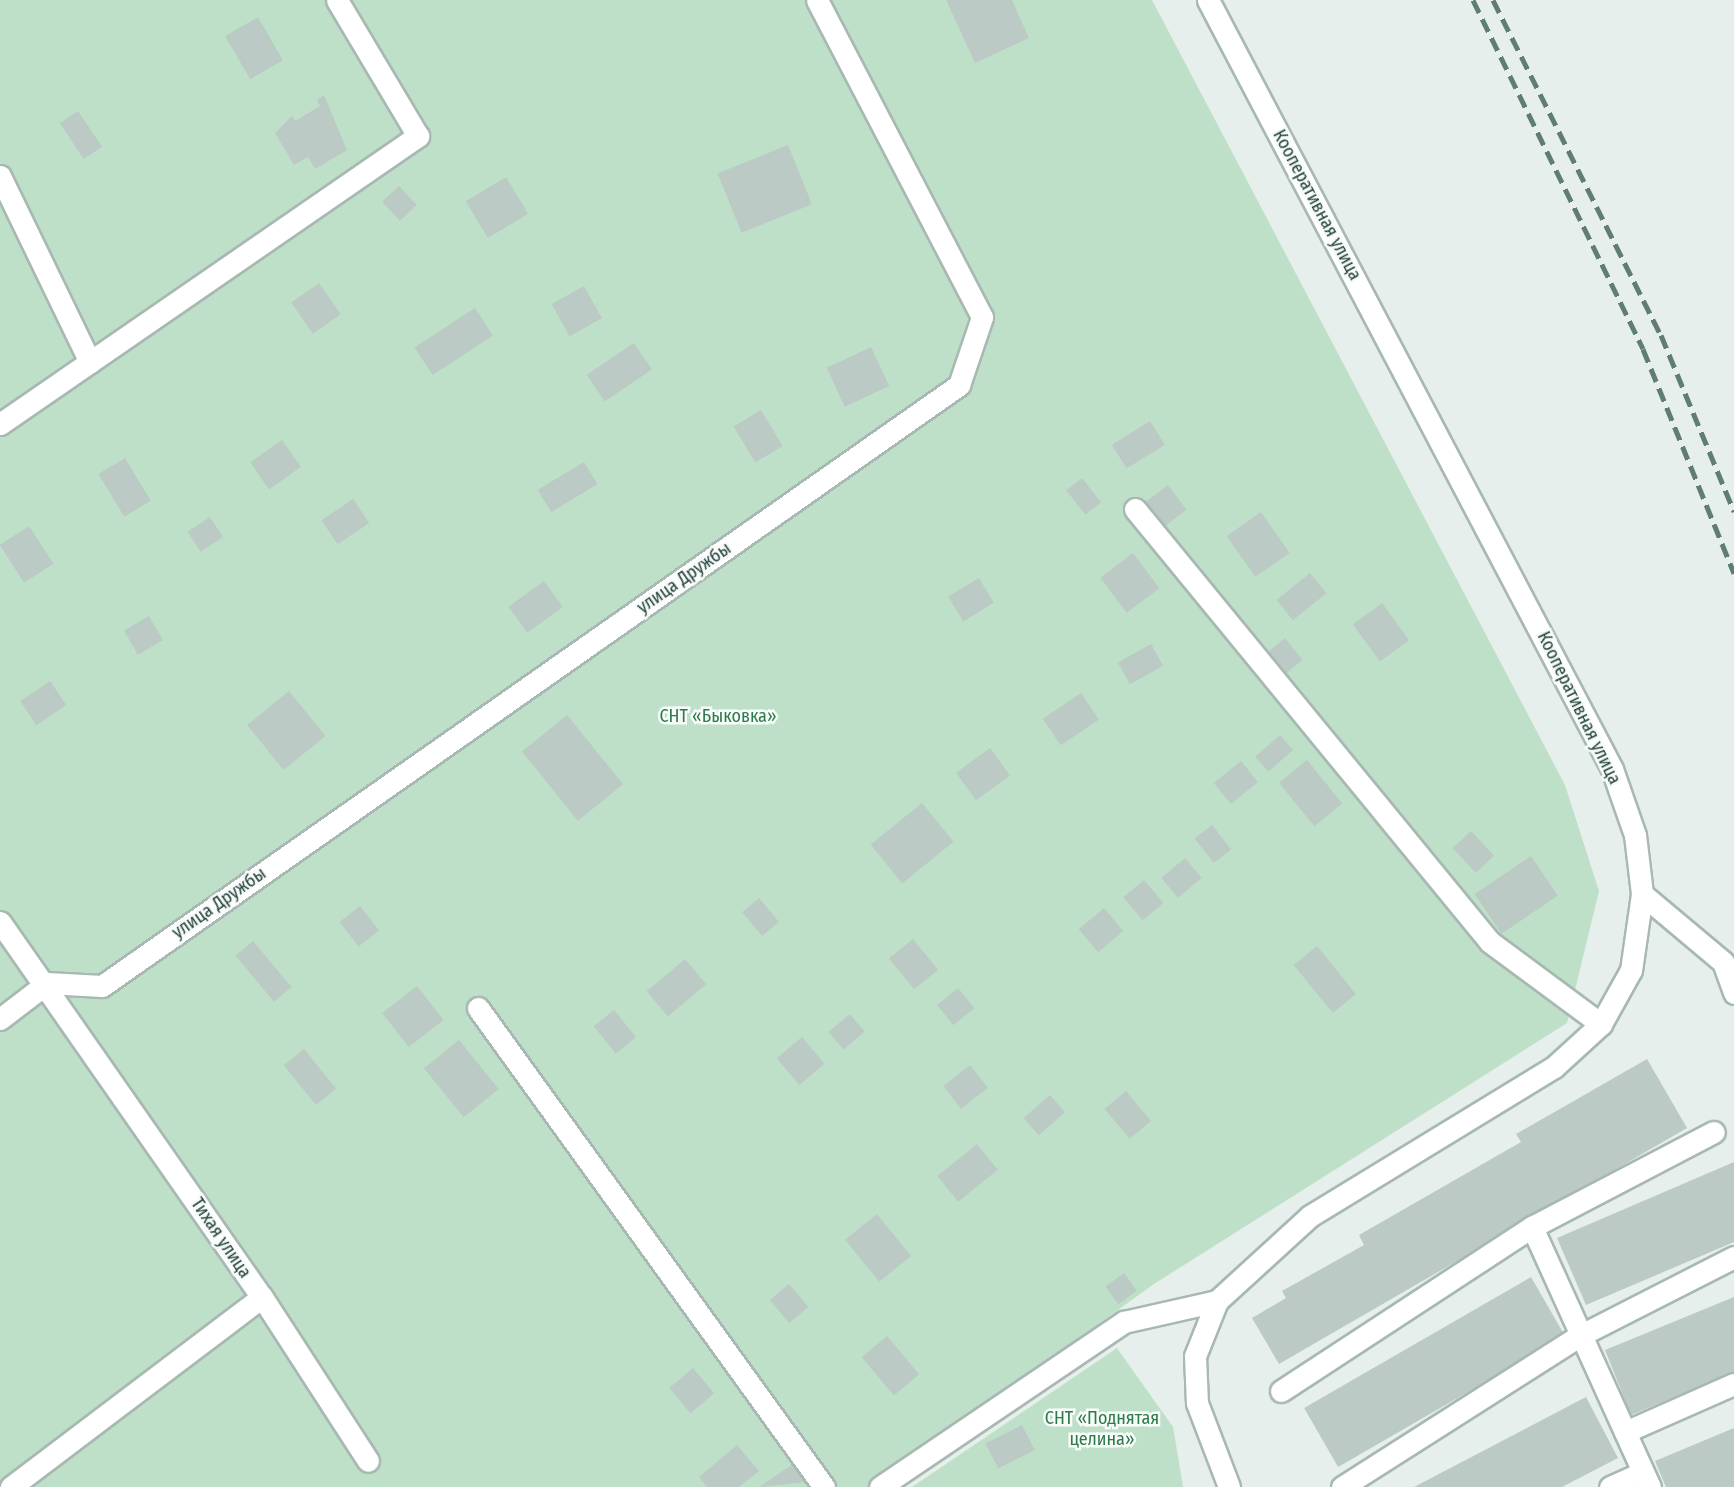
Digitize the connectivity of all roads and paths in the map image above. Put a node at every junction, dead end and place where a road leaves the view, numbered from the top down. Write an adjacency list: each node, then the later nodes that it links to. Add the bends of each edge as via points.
1 (337, 0): 5 (street, via 418,136)
2 (817, 0): 10 (street, улица Дружбы, via 982,317 959,385 102,986)
3 (1208, 0): 8 (street, Кооперативная улица, via 1612,769 1635,835)
4 (0, 176): 5 (street)
5 (90, 362): 6 (street)
6 (0, 424)
7 (1135, 509): 14 (street, via 1490,942)
8 (1642, 894): 11 (street, via 1723,962); 14 (street, Кооперативная улица, via 1631,970)
9 (0, 922): 10 (street, Тихая улица)
10 (47, 983): 13 (street); 18 (street, Тихая улица)
11 (1734, 993)
12 (478, 1008): 27 (street)
13 (0, 1019)
14 (1601, 1024): 19 (street, Кооперативная улица, via 1554,1067 1310,1216)
15 (1714, 1132): 16 (street)
16 (1532, 1227): 20 (street); 22 (street)
17 (1734, 1258): 20 (street)
18 (262, 1297): 24 (street); 26 (street, Тихая улица)
19 (1217, 1301): 28 (street, via 1124,1322); 29 (street, Кооперативная улица, via 1195,1356 1197,1403)
20 (1581, 1335): 23 (street); 30 (street)
21 (1734, 1384): 23 (street)
22 (1281, 1391)
23 (1625, 1432): 25 (street)
24 (368, 1461)
25 (1647, 1479): 31 (street)
26 (11, 1487)
27 (824, 1487)
28 (880, 1487)
29 (1229, 1487)
30 (1342, 1487)
31 (1610, 1487)

